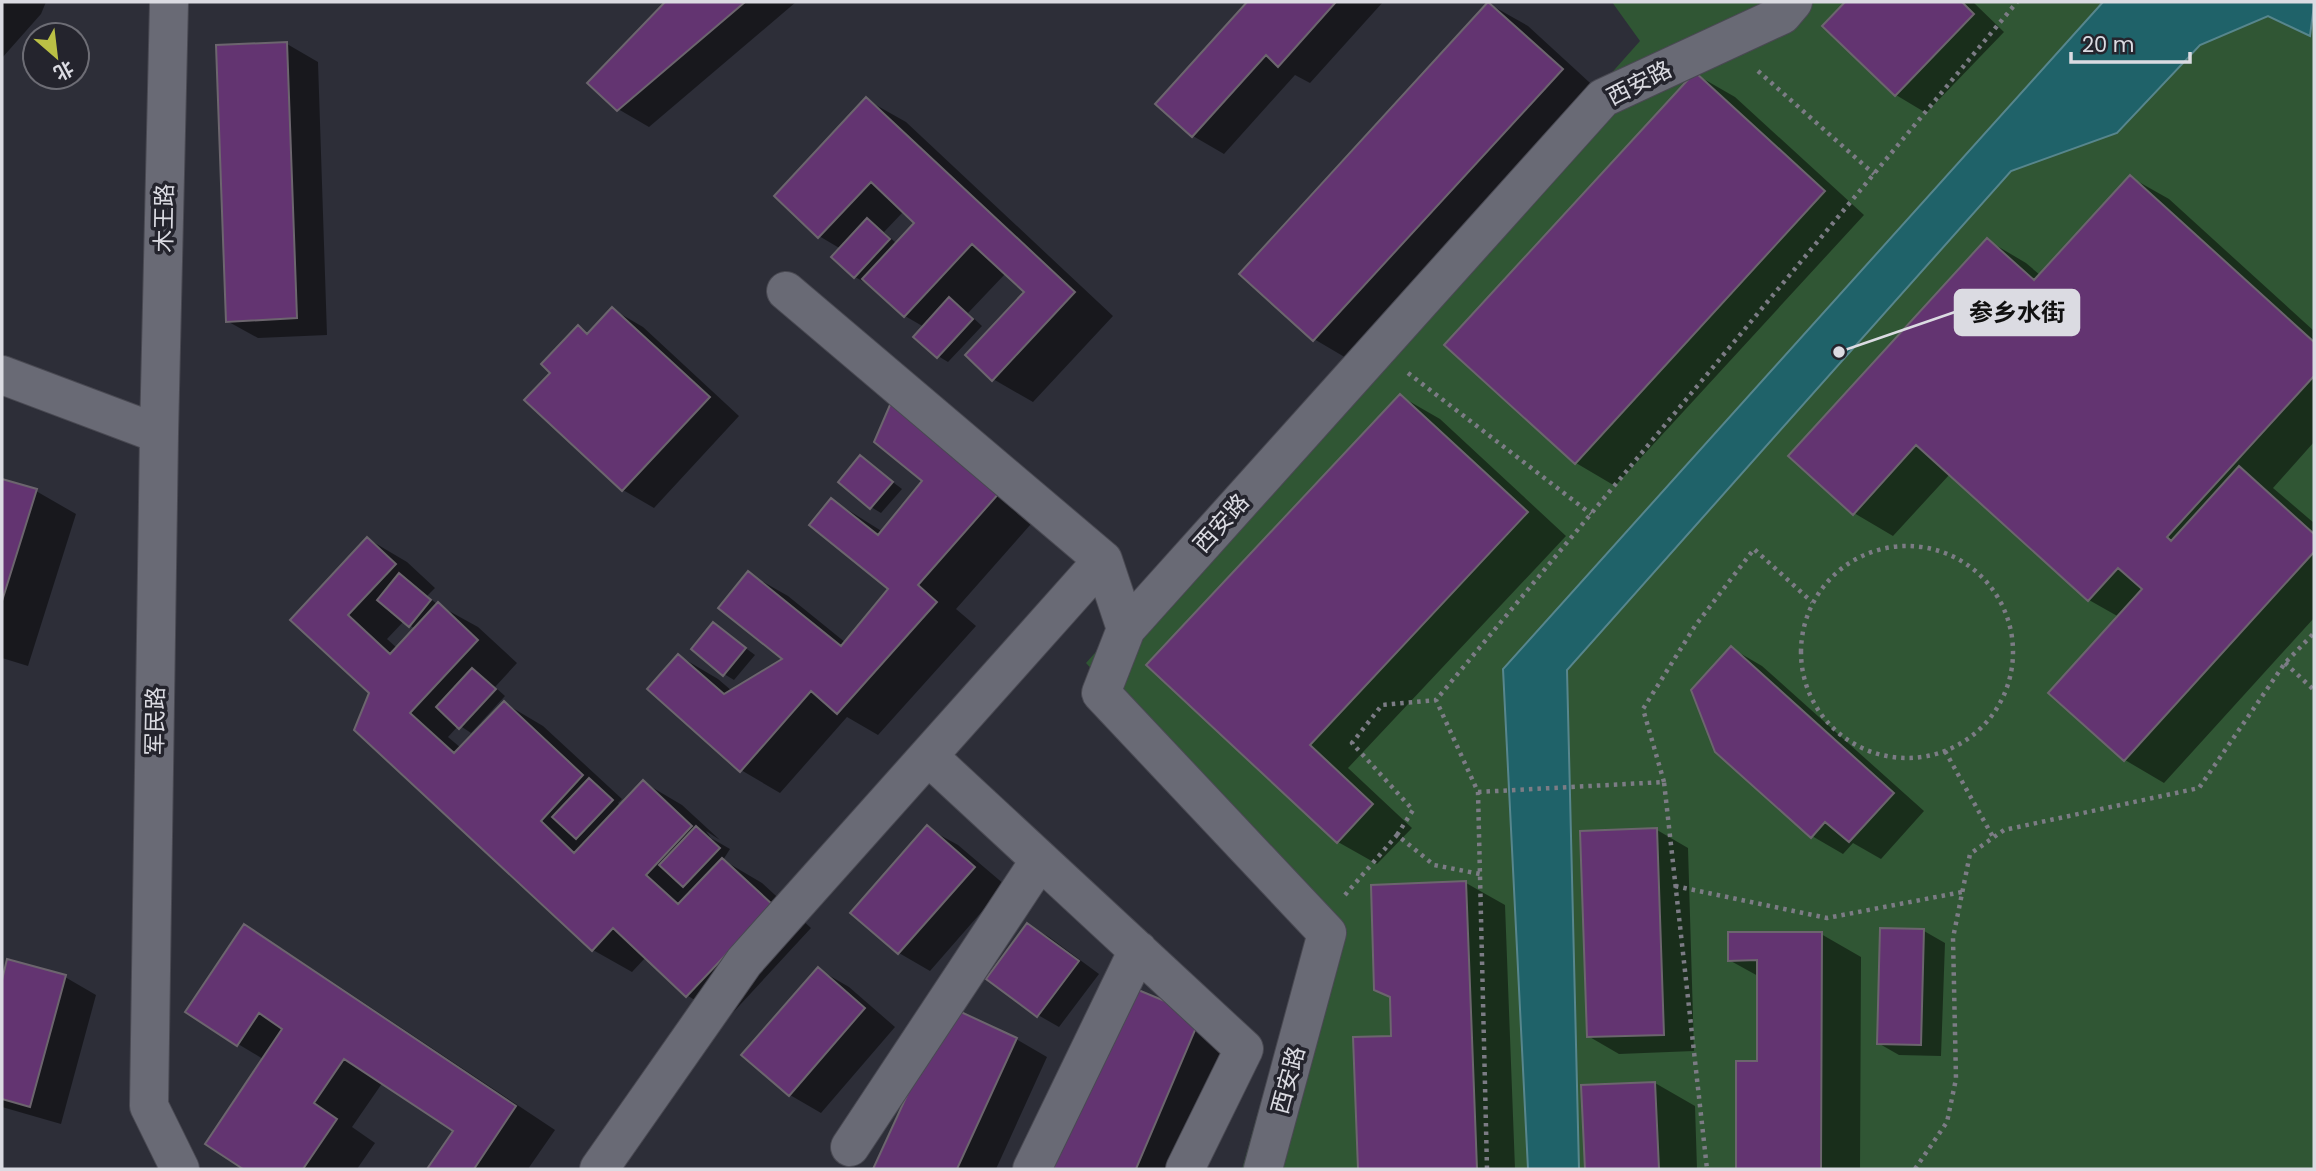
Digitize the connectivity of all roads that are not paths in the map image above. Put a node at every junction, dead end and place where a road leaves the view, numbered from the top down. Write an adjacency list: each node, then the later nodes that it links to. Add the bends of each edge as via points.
1 (169, 2): 5 (street, 木王路)
2 (1793, 2): 7 (street, 西安路, via 1782,15 1603,98)
3 (786, 291): 6 (street)
4 (2, 375): 5 (street)
5 (159, 434): 12 (street, 军民路, via 149,1106)
6 (1103, 560): 7 (street); 8 (street)
7 (1126, 629): 16 (street, 西安路, via 1101,693 1327,933)
8 (928, 756): 9 (street); 13 (street, via 744,962)
9 (1040, 860): 10 (street); 11 (street)
10 (1138, 950): 14 (street); 15 (street, via 1244,1049)
11 (850, 1147)
12 (180, 1169)
13 (599, 1169)
14 (1032, 1169)
15 (1185, 1169)
16 (1264, 1169)

